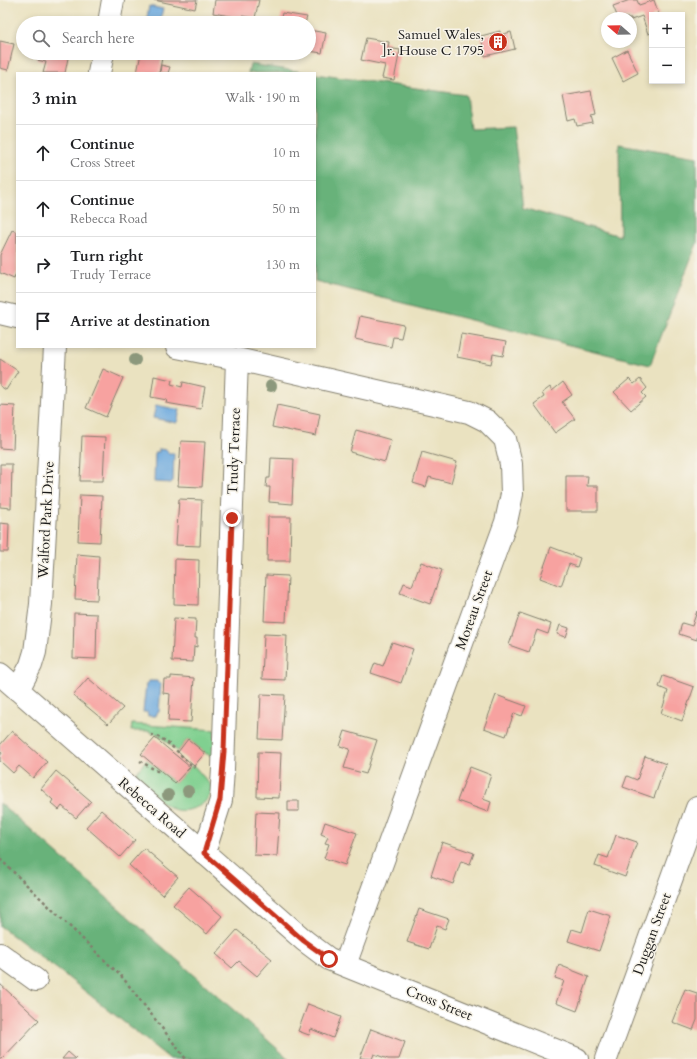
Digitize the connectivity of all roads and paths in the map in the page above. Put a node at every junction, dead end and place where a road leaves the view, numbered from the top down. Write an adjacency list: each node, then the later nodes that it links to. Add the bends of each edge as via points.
1 (113, 0): 2 (street)
2 (110, 16)
3 (102, 60): 4 (street)
4 (99, 72)
5 (0, 313): 6 (street)
6 (16, 317)
7 (55, 348): 11 (street, Walford Park Drive, via 41,604 35,652)
8 (182, 348): 9 (street)
9 (237, 359): 17 (street, Trudy Terrace, via 223,769 220,800); 21 (street, Moreau Street, via 469,412 487,421 505,439 511,464 512,494 506,522)
10 (0, 674): 11 (street, Rebecca Road)
11 (18, 690): 17 (street, Rebecca Road)
12 (150, 735): 14 (path, via 157,736)
13 (140, 761): 15 (path)
14 (195, 767)
15 (161, 771)
16 (697, 808): 25 (street, Duggan Street)
17 (204, 853): 19 (street, Rebecca Road)
18 (0, 859): 23 (path, via 123,978)
19 (304, 941): 21 (street, Cross Street, via 329,959)
20 (0, 954): 22 (street)
21 (345, 965): 24 (street, Cross Street)
22 (36, 980)
23 (186, 1059)
24 (577, 1059)
25 (606, 1059)

